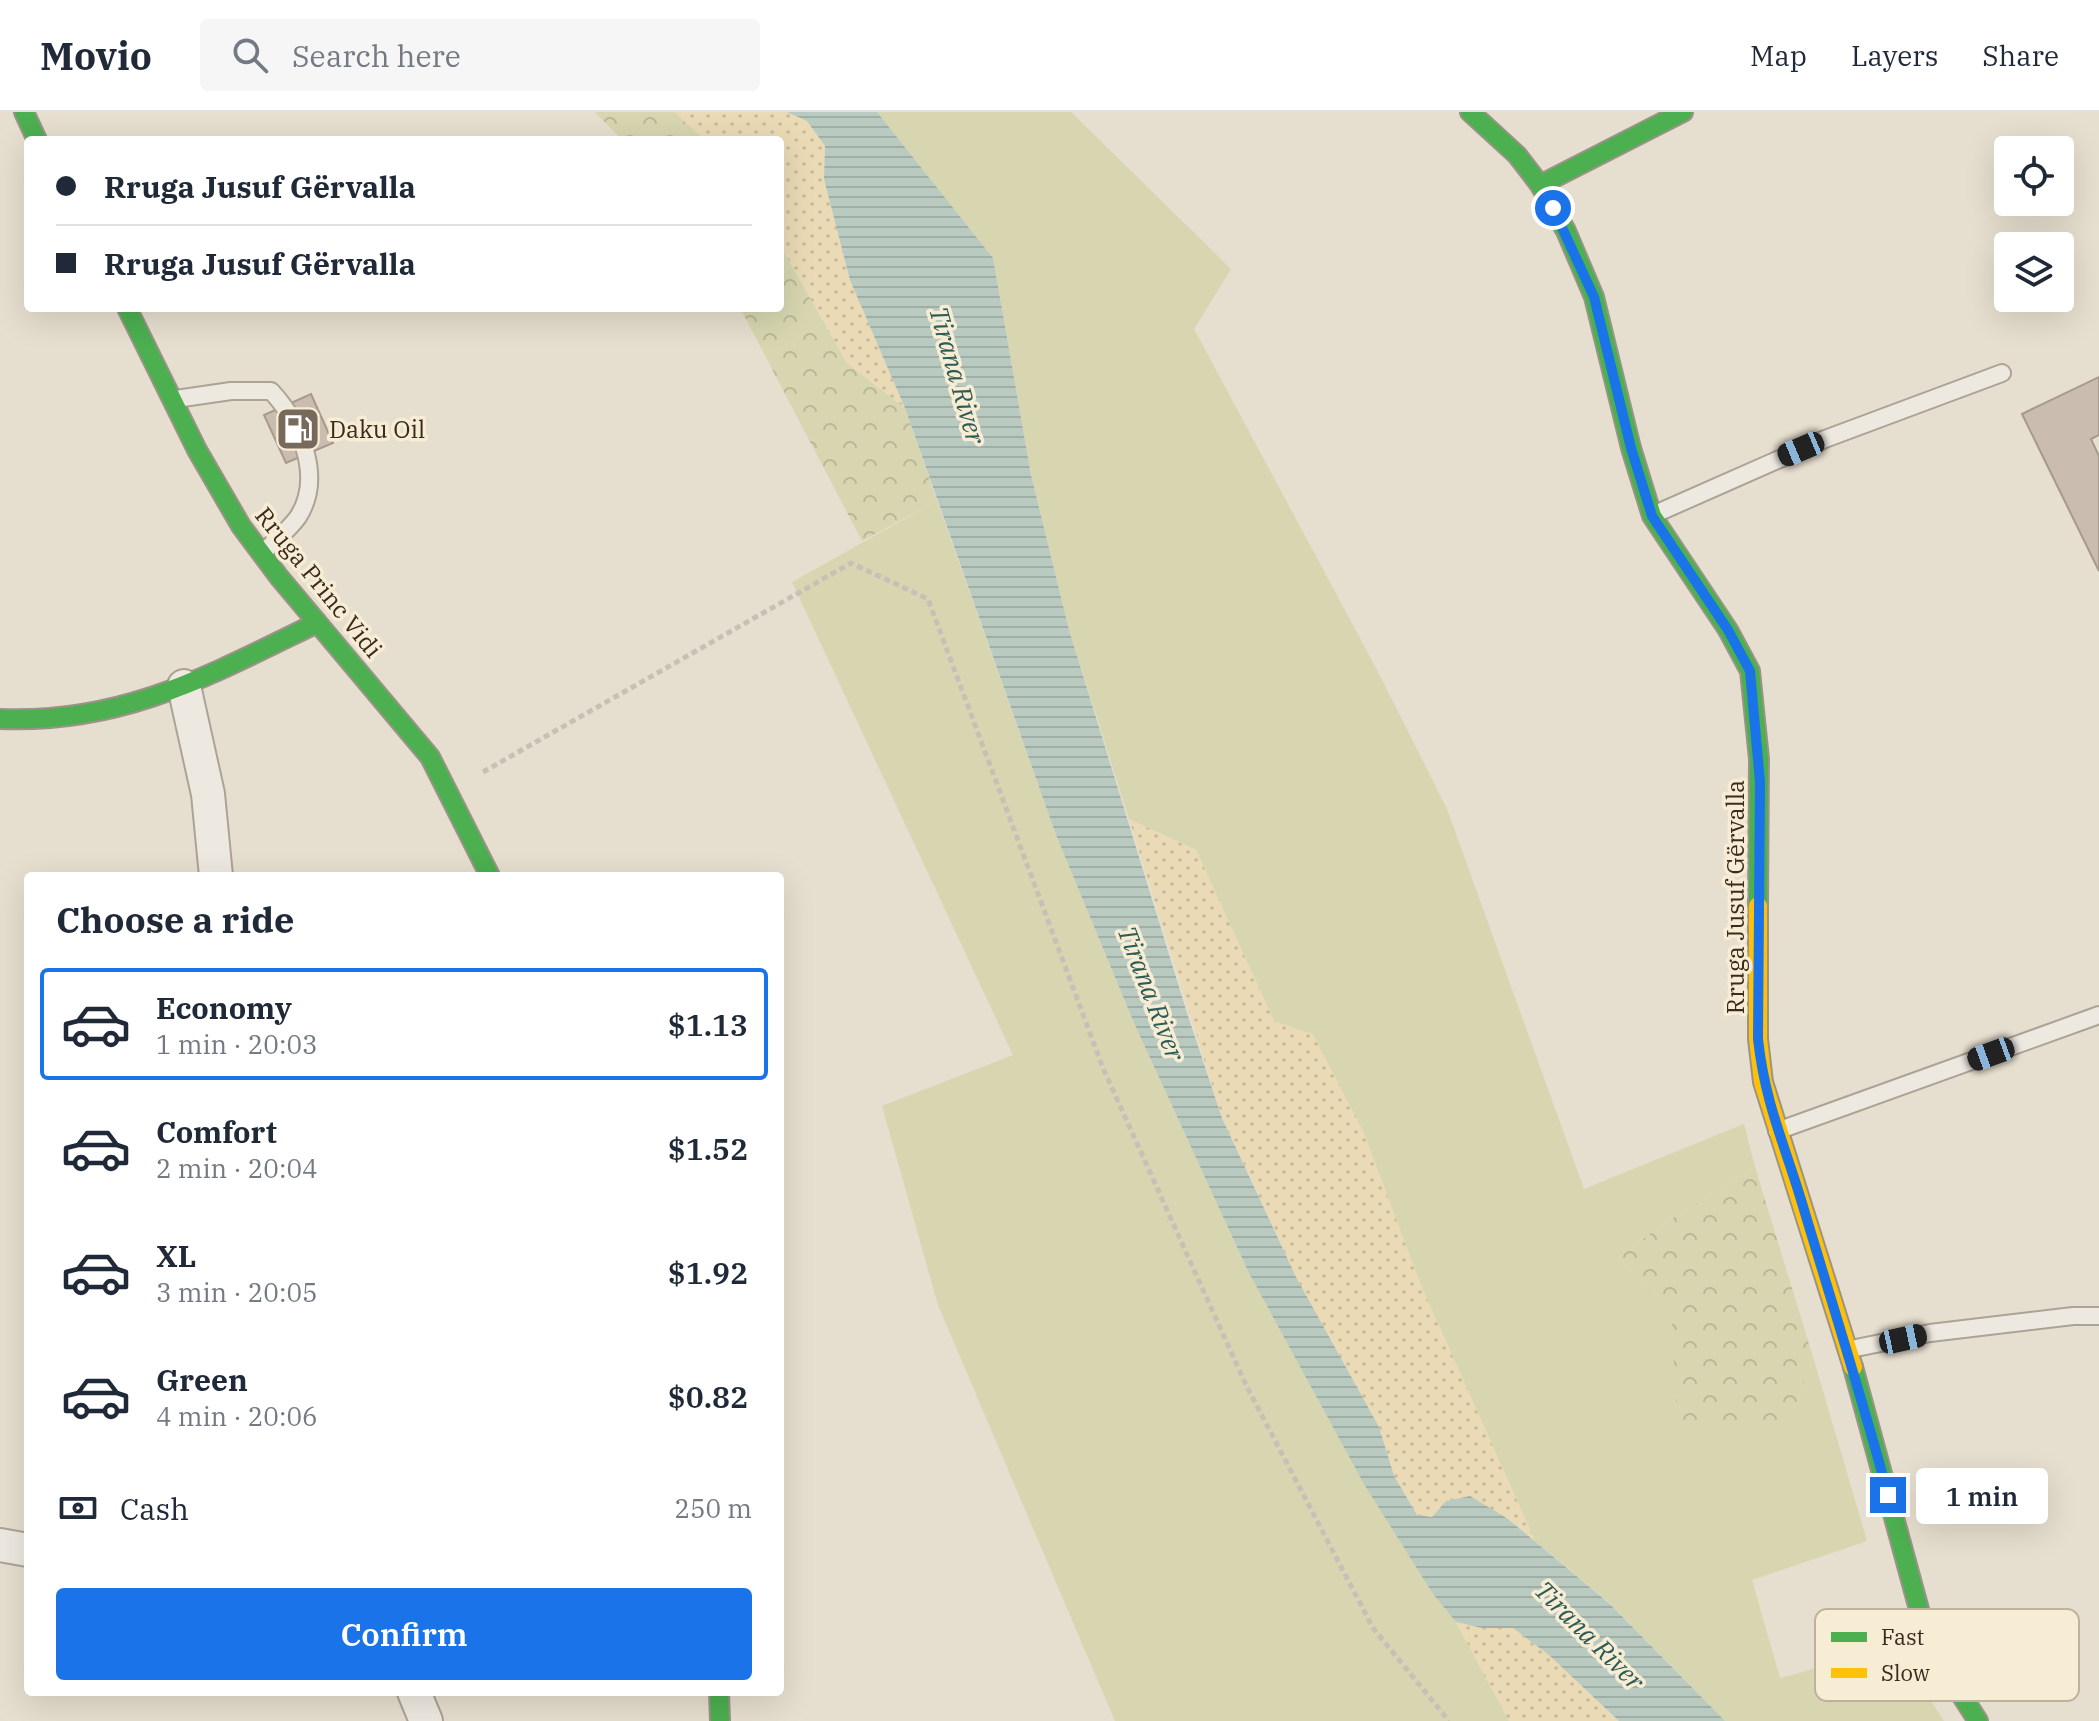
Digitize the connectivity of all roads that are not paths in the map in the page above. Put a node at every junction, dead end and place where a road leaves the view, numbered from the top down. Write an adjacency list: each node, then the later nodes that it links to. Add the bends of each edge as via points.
1 (24, 112): 4 (street)
2 (1470, 112): 5 (street, Rruga Jusuf Gërvalla, via 1517,155)
3 (1683, 112): 5 (street)
4 (35, 136)
5 (1540, 185): 9 (street, Rruga Jusuf Gërvalla, via 1594,297)
6 (129, 312): 8 (street, Rruga Princ Vidi)
7 (2002, 373): 9 (lane, via 1825,439)
8 (172, 400): 10 (street, Rruga Princ Vidi, via 241,526); 10 (lane, via 271,391 284,405 312,473 299,516)
9 (1652, 516): 17 (street, Rruga Jusuf Gërvalla, via 1750,671 1759,773 1758,1039)
10 (262, 554): 11 (street, Rruga Princ Vidi)
11 (317, 623): 12 (street); 15 (street, Rruga Princ Vidi, via 430,757)
12 (184, 686): 13 (street, via 108,713 64,720); 14 (street, via 208,794)
13 (0, 719)
14 (216, 872)
15 (488, 872)
16 (2099, 1015): 17 (lane)
17 (1776, 1132): 19 (street, Rruga Jusuf Gërvalla)
18 (2099, 1316): 19 (lane, via 1930,1333)
19 (1848, 1350): 22 (street, Rruga Jusuf Gërvalla)
20 (0, 1545): 21 (street)
21 (24, 1549)
22 (1919, 1609)
23 (416, 1696): 26 (street)
24 (719, 1696): 27 (street)
25 (1965, 1701): 28 (street, Rruga Jusuf Gërvalla)
26 (426, 1721)
27 (720, 1721)
28 (1978, 1721)

